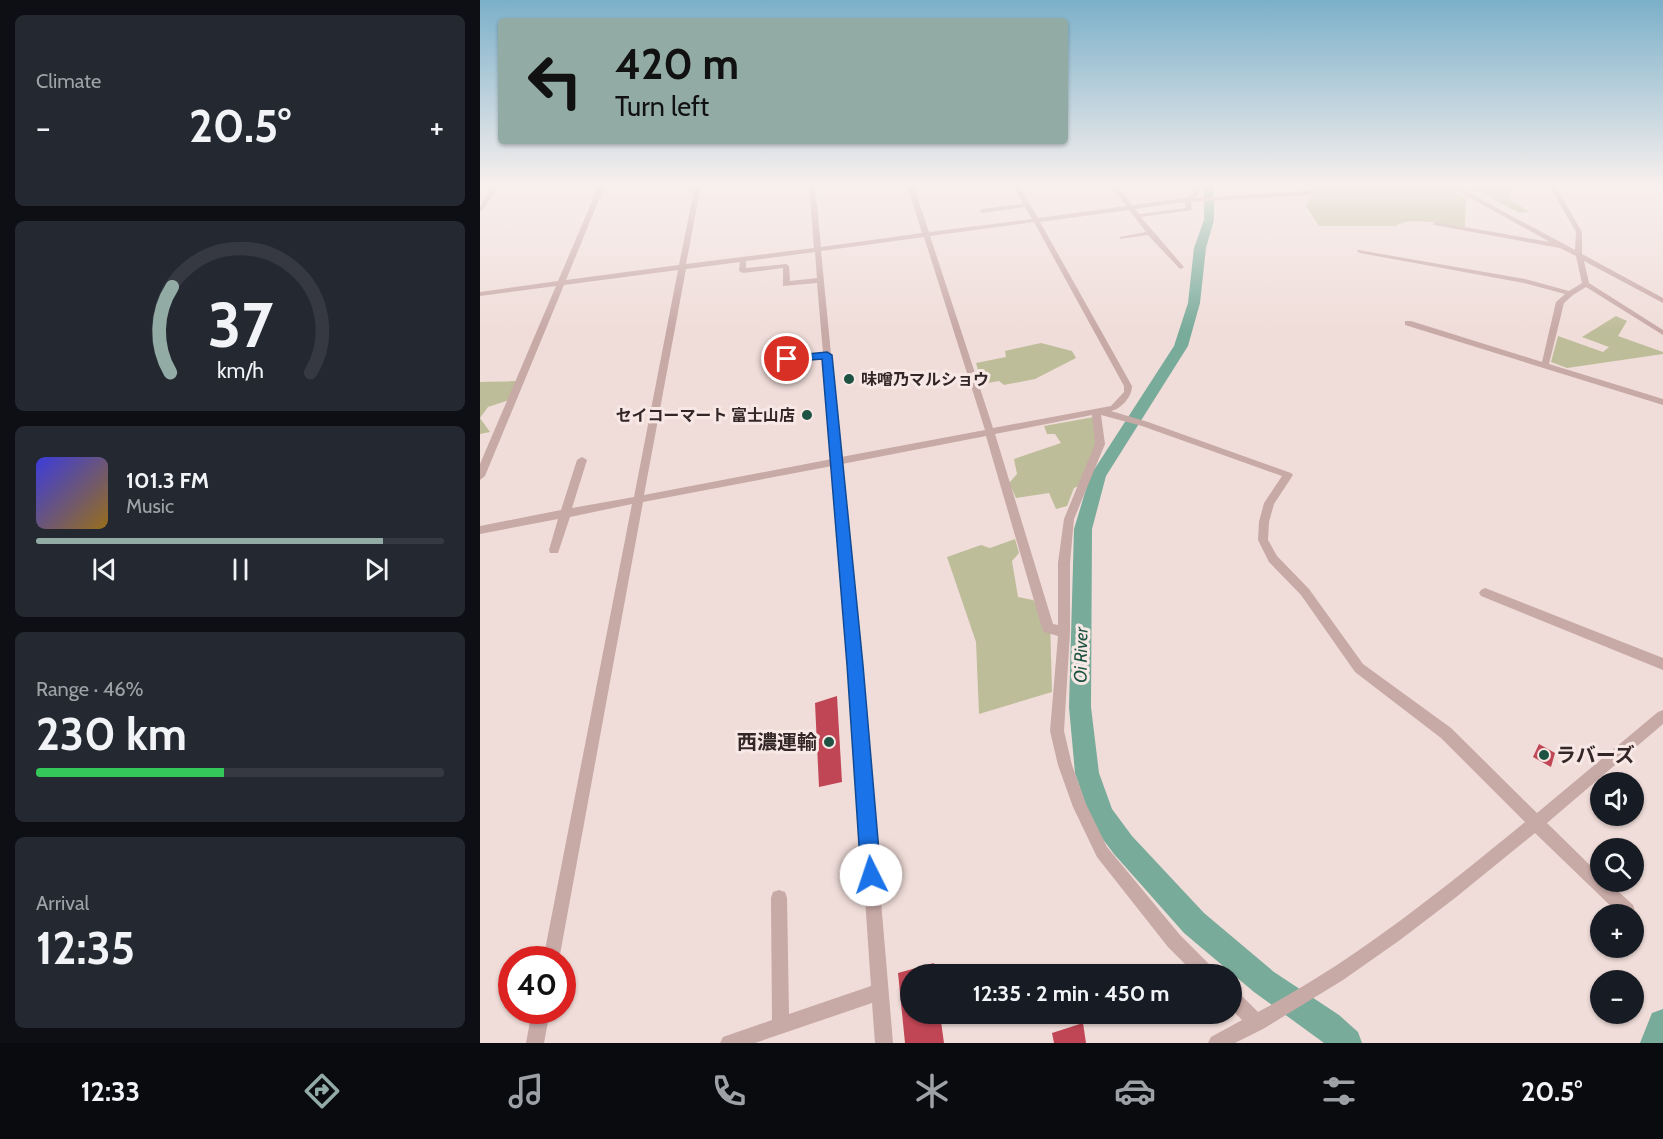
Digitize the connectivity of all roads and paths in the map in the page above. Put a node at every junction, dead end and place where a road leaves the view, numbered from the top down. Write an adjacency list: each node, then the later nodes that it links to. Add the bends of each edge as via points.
1 (1150, 233): 19 (street)
2 (582, 234): 21 (street)
3 (689, 234): 18 (street)
4 (817, 234): 14 (street)
5 (926, 234): 14 (street); 34 (street)
6 (1043, 234): 33 (street, via 1128,386 1128,393 1114,408)
7 (1146, 234): 12 (street)
8 (1487, 234): 13 (street)
9 (1540, 234): 13 (street)
10 (1544, 234): 16 (street)
11 (1579, 234): 16 (street)
12 (1122, 238)
13 (1563, 246): 16 (street)
14 (818, 249): 17 (street); 20 (street)
15 (1360, 251): 23 (street)
16 (1579, 253): 22 (street); 25 (street); 26 (street)
17 (743, 259): 18 (street); 20 (street, via 743,271 786,266 786,284)
18 (683, 267): 21 (street); 38 (street)
19 (1180, 267)
20 (820, 280): 29 (street)
21 (561, 283): 24 (street); 37 (street)
22 (1586, 284): 23 (street); 28 (street)
23 (1570, 292): 31 (street, via 1560,302)
24 (480, 294)
25 (1663, 296)
26 (1663, 301)
27 (1408, 323): 31 (street)
28 (1663, 333)
29 (827, 355): 30 (street); 36 (street)
30 (768, 361)
31 (1545, 365): 32 (street)
32 (1663, 402)
33 (1096, 411): 34 (street); 43 (street, via 1100,444 1070,519 1064,563); 46 (street, via 1119,415 1288,475 1269,503 1264,522 1263,540 1273,559 1305,592 1359,668 1446,733)
34 (990, 432): 36 (street); 43 (street, via 1048,628)
35 (582, 460): 39 (street)
36 (837, 462): 38 (street); 51 (street)
37 (480, 476)
38 (640, 499): 39 (street); 49 (street)
39 (566, 513): 40 (street); 41 (street)
40 (480, 530)
41 (554, 550)
42 (1485, 593): 44 (street)
43 (1065, 632): 50 (street, via 1057,731 1080,807 1102,852)
44 (1663, 664)
45 (1663, 716): 46 (street)
46 (1535, 822): 48 (street); 53 (street, via 1394,936)
47 (779, 898): 55 (street)
48 (1620, 904)
49 (554, 946)
50 (1197, 964)
51 (880, 992): 55 (street); 58 (street)
52 (1242, 1008): 53 (street)
53 (1257, 1023): 59 (street)
54 (539, 1024): 56 (street)
55 (781, 1026): 57 (street)
56 (535, 1043)
57 (729, 1043)
58 (884, 1043)
59 (1218, 1043)

